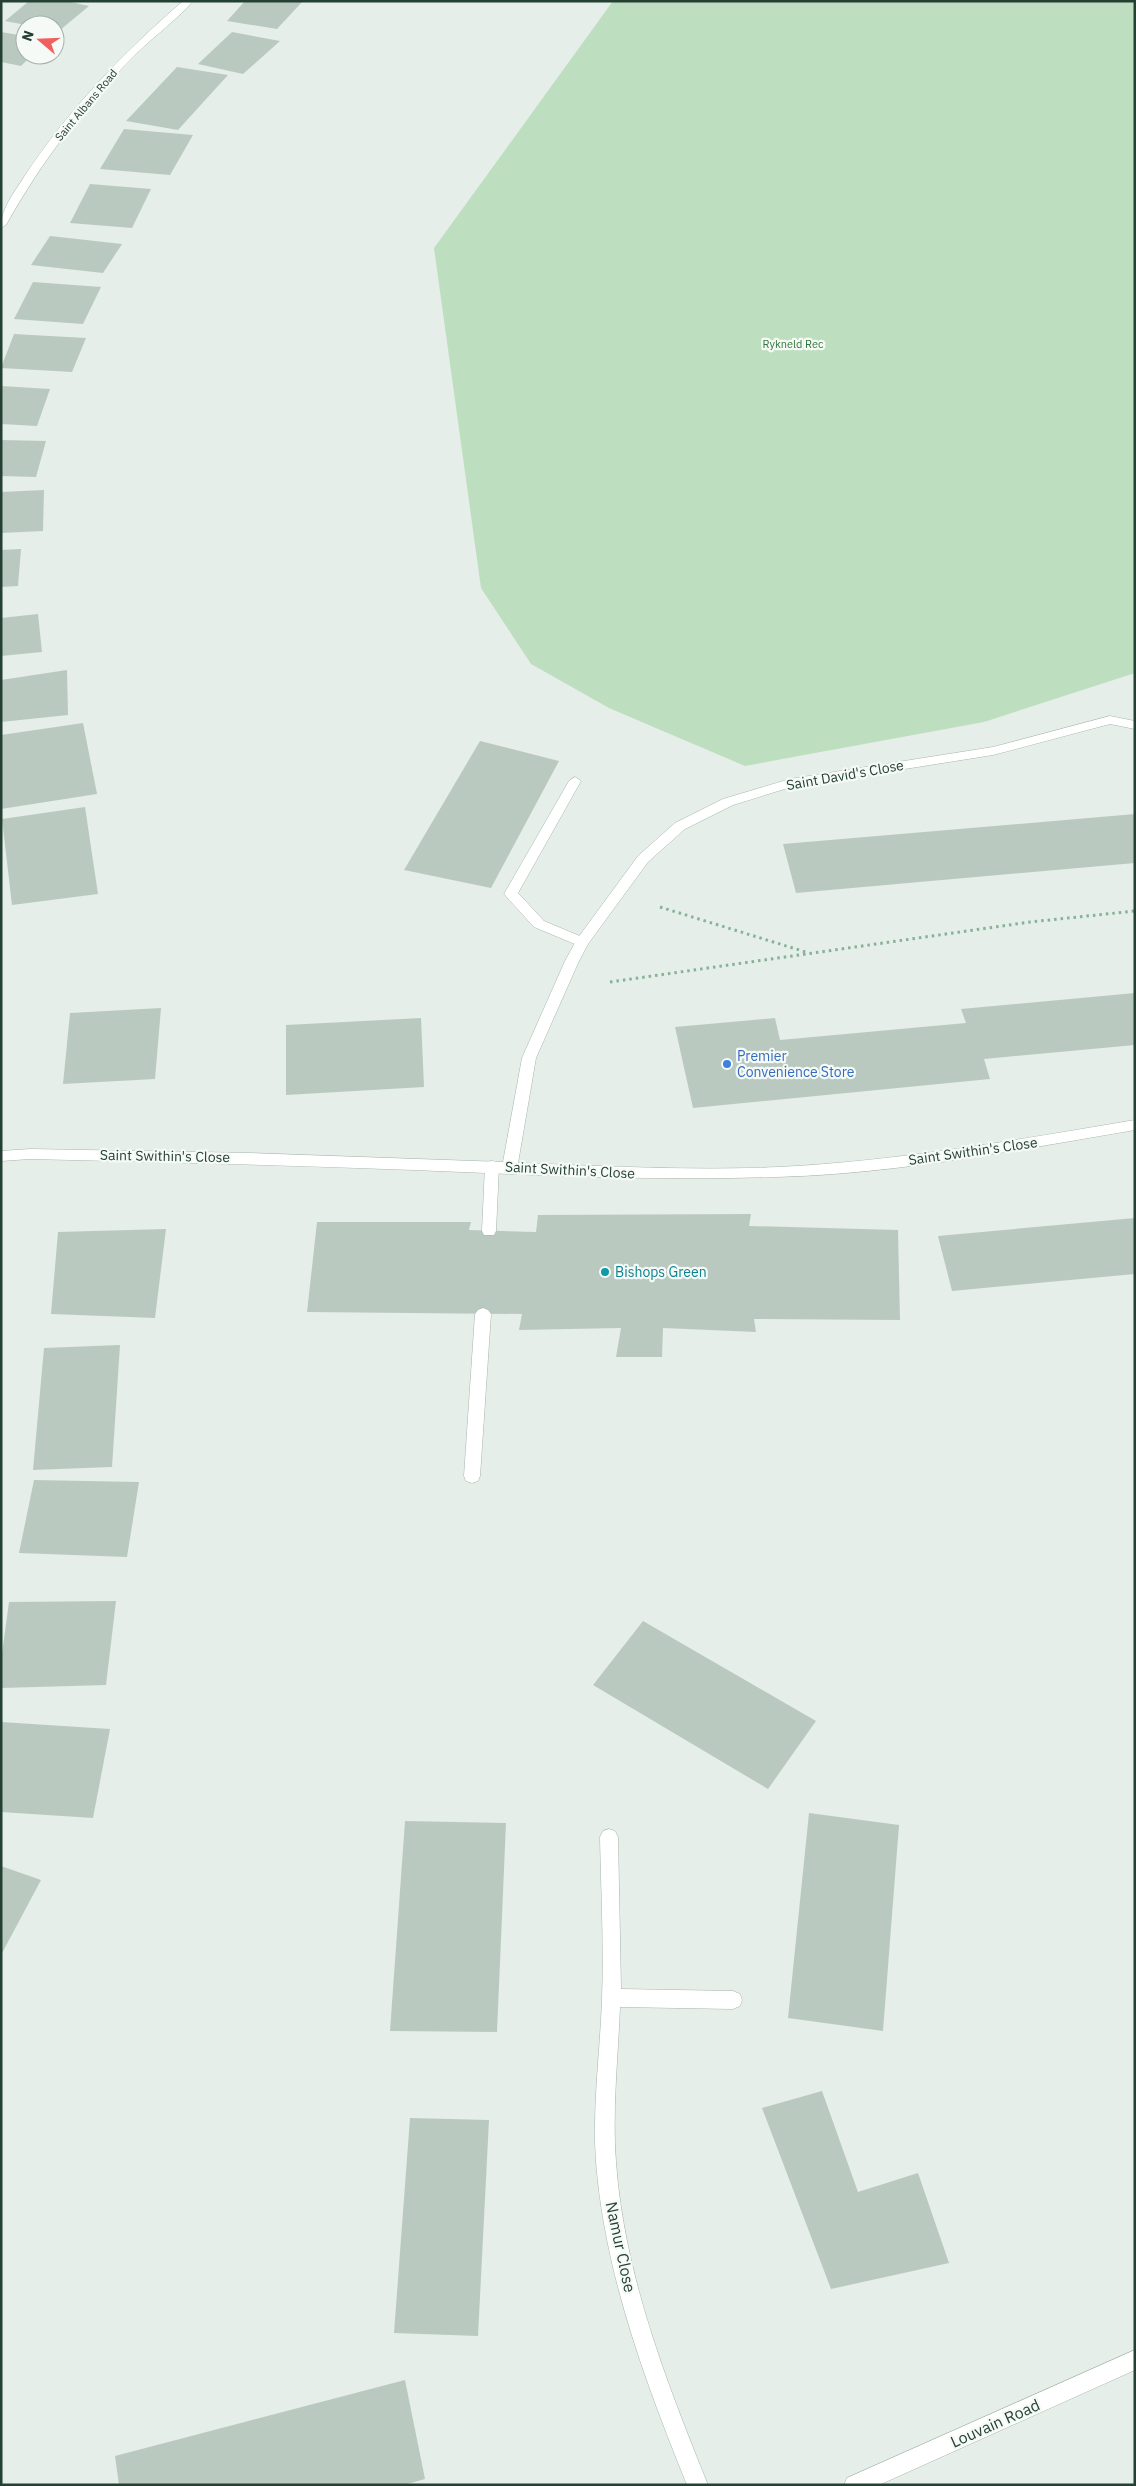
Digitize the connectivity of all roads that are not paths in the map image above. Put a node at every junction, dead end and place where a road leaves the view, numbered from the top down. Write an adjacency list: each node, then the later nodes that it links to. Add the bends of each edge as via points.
1 (189, 1): 2 (street, Saint Albans Road, via 126,58 69,122 14,199)
2 (1, 225)
3 (1135, 725): 5 (street, Saint David's Close, via 1110,720 993,750 790,782 728,802 680,826 643,859)
4 (575, 781): 5 (street, via 511,894 539,924)
5 (582, 942): 9 (street, Saint David's Close, via 529,1058)
6 (1135, 1125): 9 (street, Saint Swithin's Close, via 988,1150 779,1172 660,1174)
7 (1, 1156): 8 (street, Saint Swithin's Close, via 59,1154)
8 (492, 1166): 9 (street, Saint Swithin's Close); 10 (street)
9 (510, 1167)
10 (489, 1231)
11 (483, 1314): 12 (street)
12 (472, 1476)
13 (610, 1837): 14 (street, Namur Close)
14 (611, 1998): 15 (street); 17 (street, Namur Close, via 604,2104 606,2163 612,2208 631,2295 658,2390)
15 (733, 2000)
16 (1135, 2360): 18 (street, Louvain Road)
17 (698, 2485)
18 (854, 2485)

